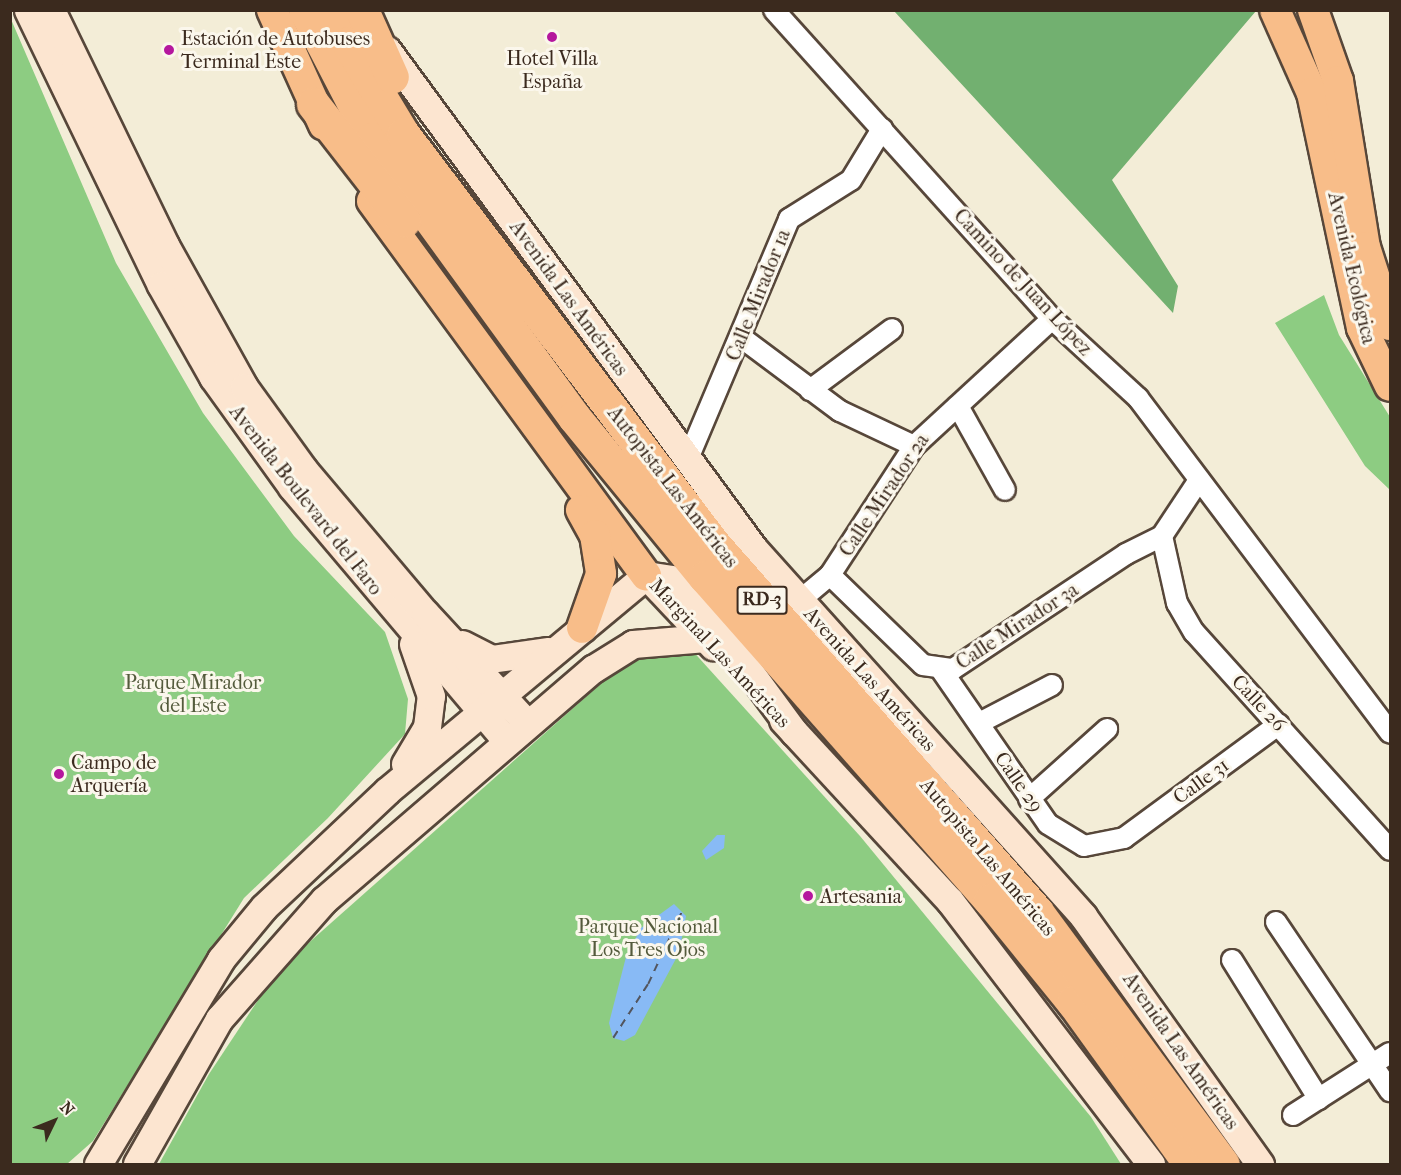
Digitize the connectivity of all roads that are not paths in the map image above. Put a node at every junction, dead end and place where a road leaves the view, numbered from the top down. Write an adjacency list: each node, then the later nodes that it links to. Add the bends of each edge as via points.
1 (28, 10): 31 (street, Avenida Boulevard del Faro, via 161,285 213,377 266,455)
2 (51, 10): 32 (street, Avenida Boulevard del Faro, via 214,338 304,470)
3 (272, 10): 10 (main road)
4 (305, 10): 19 (highway, Autopista Las Américas / RD-3, via 372,140)
5 (337, 10): 27 (highway, Autopista Las Américas / RD-3, via 348,44 403,134)
6 (363, 10): 23 (street, Avenida Las Américas, via 417,93); 27 (highway, via 402,95 629,408)
7 (774, 10): 11 (street, Camino de Juan López)
8 (1275, 10): 12 (main road)
9 (1313, 10): 12 (main road, via 1338,81)
10 (313, 104): 19 (highway, via 525,364); 21 (main road, via 347,165)
11 (882, 129): 13 (street, Camino de Juan López); 16 (street, Calle Mirador 1a, via 851,180 789,219)
12 (1338, 141): 14 (main road, Avenida Ecológica); 17 (main road, Avenida Ecológica, via 1362,328)
13 (1052, 319): 20 (street, Calle Mirador 2a); 24 (street, Camino de Juan López, via 1138,398)
14 (1390, 325)
15 (892, 329): 18 (street)
16 (742, 338): 18 (street); 23 (street, Calle Mirador 1a)
17 (1390, 386)
18 (810, 390): 22 (street, via 840,411)
19 (561, 400): 60 (highway, Autopista Las Américas / RD-3, via 705,577 1005,918)
20 (958, 406): 22 (street, Calle Mirador 2a); 25 (street)
21 (534, 429): 28 (main road); 33 (main road, via 595,535 601,574)
22 (914, 446): 29 (street, Calle Mirador 2a)
23 (687, 461): 30 (street, Avenida Las Américas)
24 (1199, 480): 26 (street, Calle Mirador 3a); 45 (street, Camino de Juan López)
25 (1005, 490)
26 (1162, 536): 36 (street, Calle Mirador 3a, via 1126,554 962,664); 41 (street, Calle 26, via 1184,617)
27 (713, 543): 61 (highway, Autopista Las Américas / RD-3, via 1037,912)
28 (646, 575): 33 (street); 34 (street, Marginal Las Américas); 44 (street, via 671,579 694,596)
29 (830, 575): 30 (street, Calle Mirador 2a); 36 (street, Calle Mirador 3a, via 923,665)
30 (799, 601): 62 (street, Avenida Las Américas, via 1047,873 1119,963)
31 (392, 609): 39 (street, Avenida Boulevard del Faro); 46 (street, via 421,658 430,696 421,742)
32 (424, 613): 35 (street, via 456,641 491,659 518,659); 38 (street, Avenida Boulevard del Faro)
33 (582, 628): 35 (street)
34 (706, 638): 43 (street, via 633,644); 44 (street, Marginal Las Américas)
35 (558, 648): 38 (street)
36 (942, 671): 40 (street, Calle 29)
37 (1052, 685): 40 (street)
38 (501, 693): 39 (street); 43 (street, Avenida Boulevard del Faro)
39 (481, 711): 43 (street, Avenida Boulevard del Faro); 46 (street)
40 (981, 722): 47 (street, Calle 29)
41 (1279, 724): 48 (street, Calle 31); 49 (street, Calle 26)
42 (1107, 729): 47 (street)
43 (516, 731): 58 (street, via 324,900 266,962 219,1019)
44 (794, 732): 59 (street, via 950,901 1091,1078)
45 (1390, 733)
46 (387, 791): 57 (street, via 314,856 221,959)
47 (1029, 800): 48 (street, Calle 29, via 1074,843 1097,848)
48 (1124, 838)
49 (1388, 841)
50 (1276, 922): 53 (street)
51 (1232, 960): 55 (street)
52 (1390, 1053): 53 (street)
53 (1373, 1065): 54 (street); 55 (street)
54 (1390, 1091)
55 (1319, 1099): 56 (street)
56 (1293, 1115)
57 (98, 1160)
58 (137, 1164)
59 (1151, 1164)
60 (1190, 1164)
61 (1223, 1164)
62 (1260, 1164)

